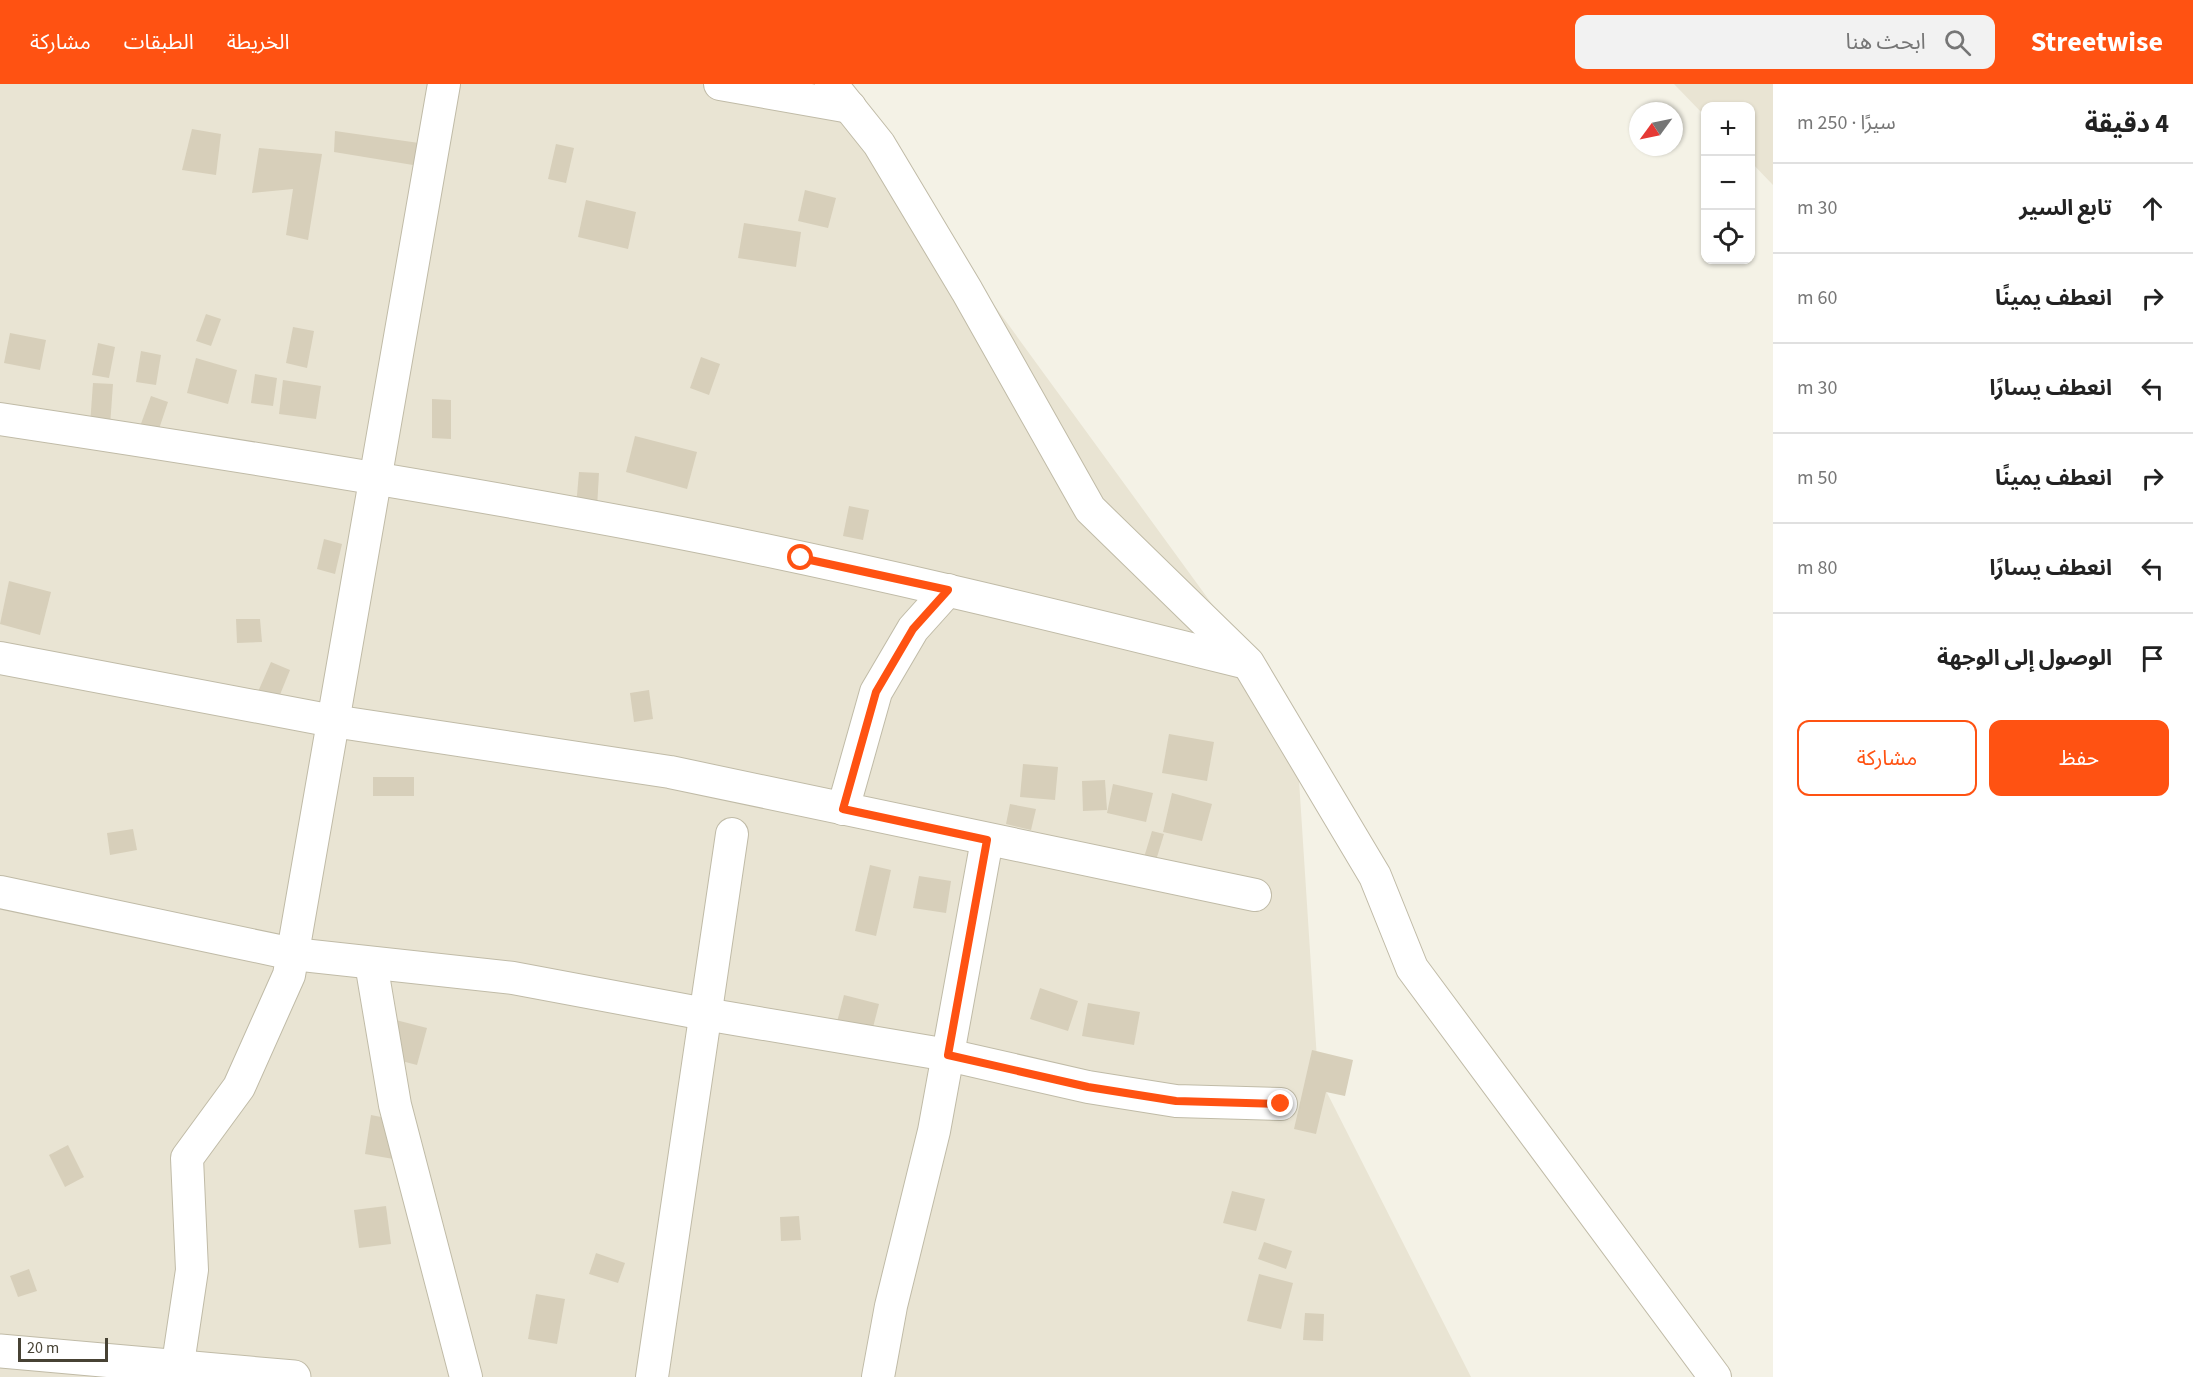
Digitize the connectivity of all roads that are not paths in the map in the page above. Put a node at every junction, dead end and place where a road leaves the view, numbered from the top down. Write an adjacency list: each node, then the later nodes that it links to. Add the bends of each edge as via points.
1 (444, 84): 5 (street)
2 (720, 84): 3 (street)
3 (841, 96): 8 (street, via 879,144 1090,509)
4 (0, 419): 5 (street)
5 (375, 477): 6 (street, via 657,529); 9 (street)
6 (948, 590): 8 (street); 10 (street, via 913,629 876,692)
7 (0, 658): 9 (street)
8 (1248, 663): 26 (street, via 1375,876 1413,968)
9 (333, 721): 10 (street, via 670,772); 15 (street)
10 (843, 809): 12 (street)
11 (732, 834): 17 (street)
12 (987, 840): 14 (street); 18 (street)
13 (0, 892): 15 (street)
14 (1255, 895)
15 (293, 954): 16 (street); 21 (street, via 289,975 239,1086 187,1158 192,1270)
16 (371, 963): 17 (street, via 513,978); 23 (street, via 395,1106)
17 (705, 1014): 18 (street); 24 (street)
18 (948, 1055): 19 (street, via 1088,1087 1176,1101); 25 (street)
19 (1281, 1104)
20 (0, 1351): 21 (street)
21 (177, 1372): 22 (street)
22 (294, 1377)
23 (466, 1377)
24 (652, 1377)
25 (878, 1377)
26 (1715, 1377)

